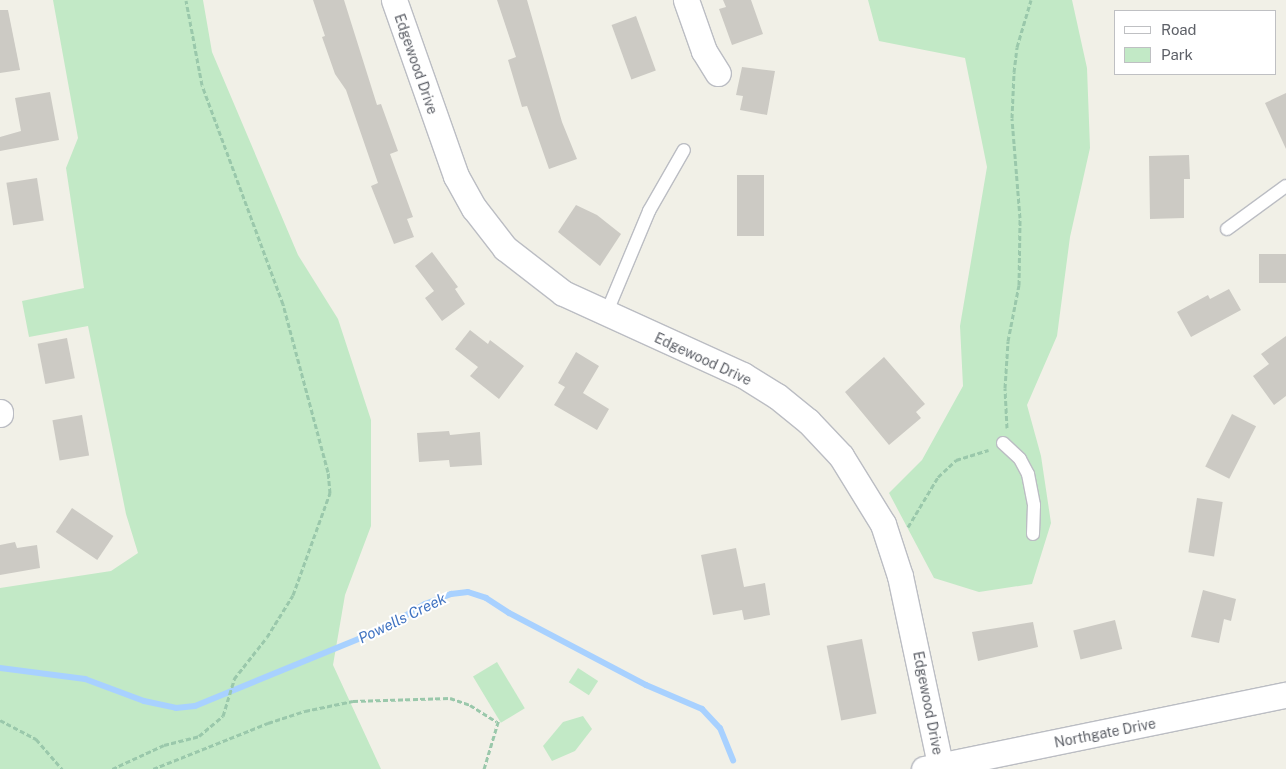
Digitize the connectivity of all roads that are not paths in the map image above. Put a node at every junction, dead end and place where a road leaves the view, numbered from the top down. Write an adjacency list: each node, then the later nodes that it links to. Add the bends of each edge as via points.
1 (394, 0): 7 (street, Edgewood Drive, via 456,176 474,208 505,248 533,273 563,293)
2 (686, 0): 3 (street, via 704,51)
3 (718, 73)
4 (684, 150): 7 (lane, via 649,211)
5 (1286, 186): 6 (lane)
6 (1227, 229)
7 (606, 314): 11 (street, Edgewood Drive, via 743,375 808,421 841,456 864,489 889,543 913,628)
8 (1003, 443): 9 (lane, via 1020,459 1028,474 1034,505)
9 (1033, 534)
10 (1286, 695): 11 (street, Northgate Drive)
11 (935, 768)

